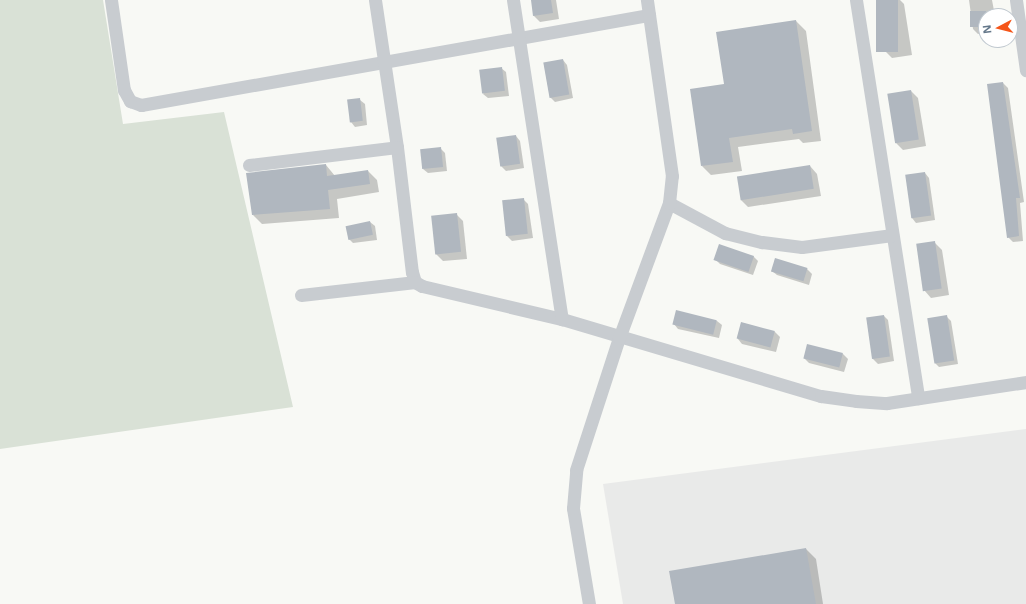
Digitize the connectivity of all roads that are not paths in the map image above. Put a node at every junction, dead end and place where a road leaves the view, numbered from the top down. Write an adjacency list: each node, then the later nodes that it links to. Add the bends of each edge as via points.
1 (111, 0): 9 (street, via 124,90 130,102 140,105)
2 (375, 0): 9 (street)
3 (513, 0): 8 (street)
4 (646, 0): 7 (street)
5 (856, 0): 14 (street)
6 (1016, 0): 10 (street)
7 (649, 15): 8 (street); 13 (street, via 672,176)
8 (519, 37): 9 (street); 17 (street)
9 (384, 62): 11 (street)
10 (1026, 70)
11 (397, 147): 12 (street); 15 (street, via 412,272)
12 (249, 166)
13 (669, 204): 14 (street, via 725,233 762,242 802,247); 18 (street)
14 (892, 235): 20 (street)
15 (416, 282): 16 (street); 17 (street, via 422,286)
16 (301, 295)
17 (562, 319): 18 (street)
18 (619, 338): 20 (street, via 821,396 887,403); 21 (street, via 576,470 574,508)
19 (1026, 382): 20 (street)
20 (918, 398)
21 (589, 604)

